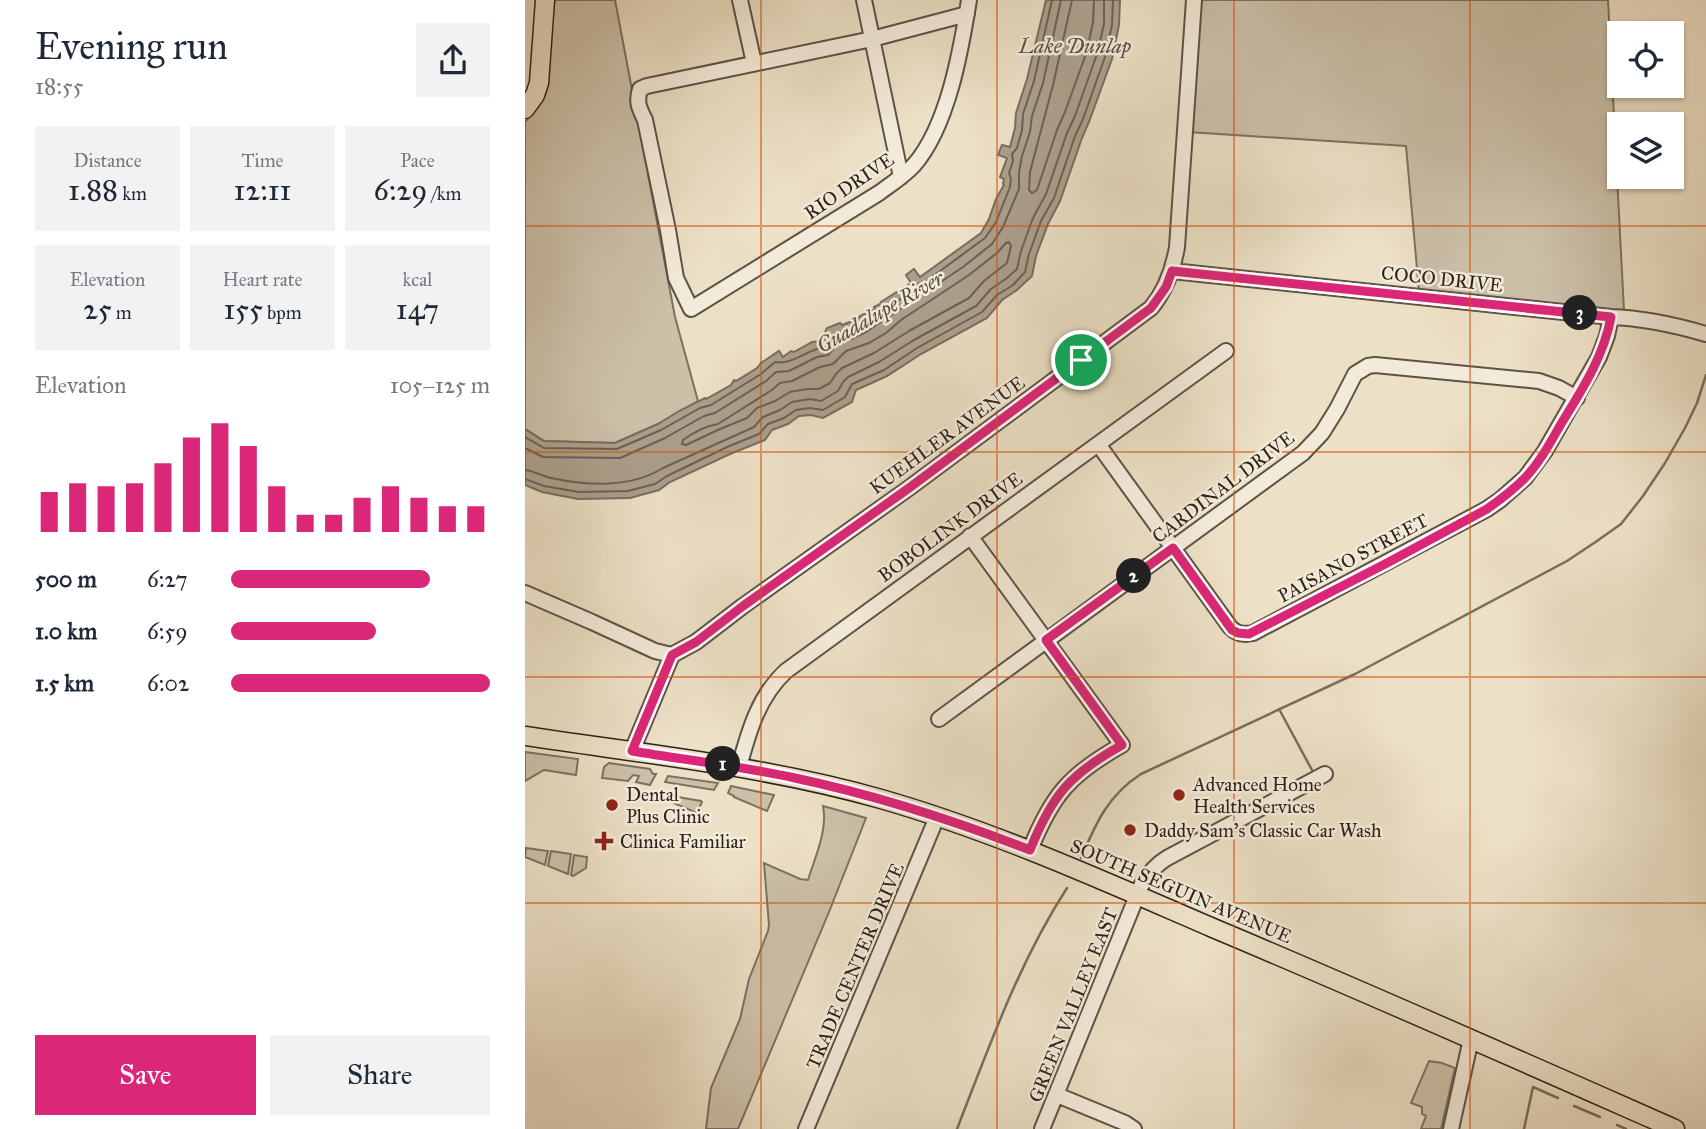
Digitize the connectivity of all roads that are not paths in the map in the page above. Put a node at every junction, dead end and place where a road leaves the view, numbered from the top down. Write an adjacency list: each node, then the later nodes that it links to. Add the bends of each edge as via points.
1 (545, 0): 8 (main road, via 538,83)
2 (740, 0): 7 (street)
3 (864, 0): 6 (street)
4 (1194, 0): 10 (street, KUEHLER AVENUE)
5 (968, 7): 6 (street); 9 (street, RIO DRIVE, via 960,55 941,114 916,163)
6 (872, 39): 7 (street); 9 (street)
7 (754, 64): 9 (street, RIO DRIVE, via 647,86 637,98 675,278 691,309)
8 (525, 109)
9 (901, 177)
10 (1172, 271): 11 (street, COCO DRIVE); 20 (street, KUEHLER AVENUE, via 1151,308 909,488)
11 (1611, 317): 12 (street, COCO DRIVE, via 1660,322); 14 (street, PAISANO STREET, via 1599,357)
12 (1706, 334)
13 (1226, 351): 15 (street, BOBOLINK DRIVE)
14 (1577, 398): 17 (street, CARDINAL DRIVE, via 1539,382 1368,366 1355,374 1322,433 1303,453); 17 (street, PAISANO STREET, via 1534,468 1500,500 1253,633 1232,630)
15 (1098, 444): 16 (street, BOBOLINK DRIVE); 17 (street, PAISANO STREET)
16 (970, 537): 19 (street); 24 (street, BOBOLINK DRIVE, via 779,677 755,714)
17 (1173, 548): 19 (street, CARDINAL DRIVE)
18 (525, 593): 20 (street)
19 (1046, 640): 21 (street, CARDINAL DRIVE); 27 (street, via 1122,745 1084,768 1063,788)
20 (672, 655): 23 (street)
21 (939, 719)
22 (525, 736): 23 (main road, SOUTH SEGUIN AVENUE)
23 (632, 751): 24 (main road, SOUTH SEGUIN AVENUE)
24 (739, 767): 26 (main road, SOUTH SEGUIN AVENUE, via 840,788)
25 (1325, 774): 28 (street, GREEN VALLEY EAST, via 1167,858 1150,872)
26 (937, 817): 27 (main road, SOUTH SEGUIN AVENUE); 31 (street, TRADE CENTER DRIVE)
27 (1030, 850): 28 (main road, SOUTH SEGUIN AVENUE)
28 (1138, 895): 29 (main road, SOUTH SEGUIN AVENUE); 30 (street, GREEN VALLEY EAST)
29 (1471, 1039): 34 (street); 35 (main road, SOUTH SEGUIN AVENUE)
30 (1057, 1095): 32 (street, GREEN VALLEY EAST); 33 (street)
31 (806, 1129)
32 (1042, 1129)
33 (1134, 1129)
34 (1451, 1129)
35 (1675, 1129)

